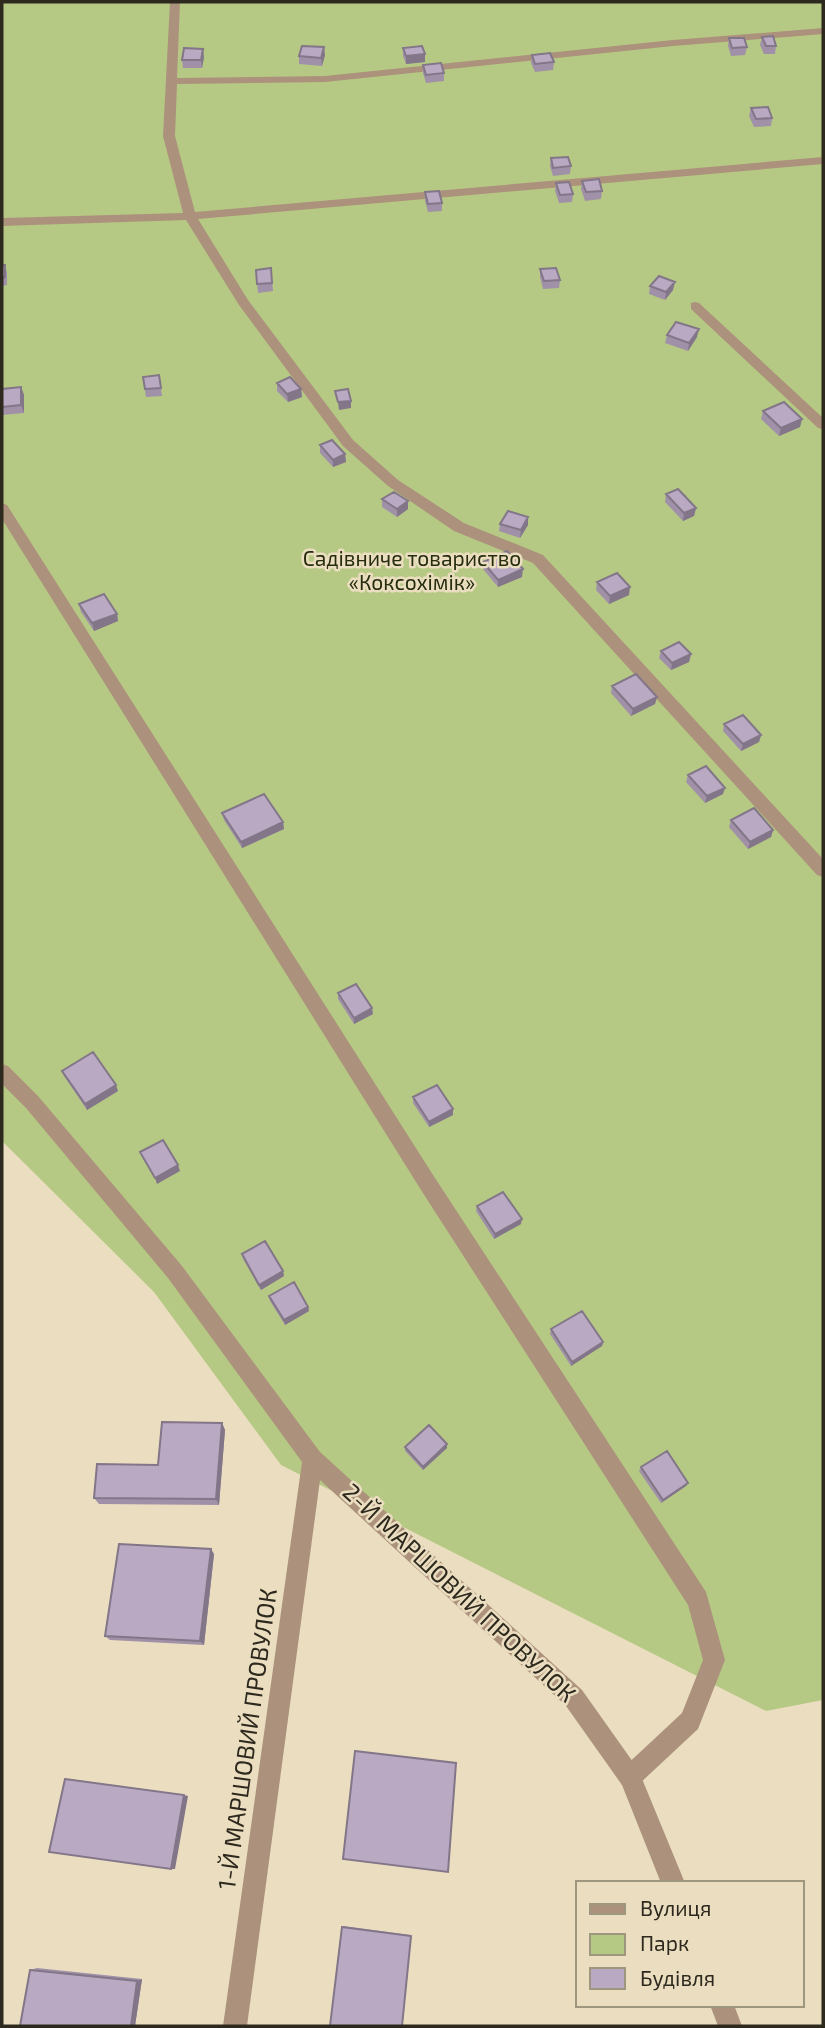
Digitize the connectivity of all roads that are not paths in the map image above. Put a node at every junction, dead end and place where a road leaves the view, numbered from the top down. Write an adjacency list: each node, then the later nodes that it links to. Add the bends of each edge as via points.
1 (175, 2): 3 (street)
2 (823, 31): 3 (street, via 325,79)
3 (170, 81): 5 (street, via 170,136)
4 (823, 160): 5 (street)
5 (190, 216): 6 (street); 10 (street, via 243,302 348,443 393,483 459,527 538,559)
6 (2, 222)
7 (695, 306): 8 (street)
8 (823, 425)
9 (2, 508): 13 (street, via 698,1600 714,1660 690,1721)
10 (823, 870)
11 (2, 1072): 12 (street, 2-Й МАРШОВИЙ ПРОВУЛОК, via 175,1272)
12 (313, 1459): 13 (street, 2-Й МАРШОВИЙ ПРОВУЛОК, via 574,1698); 16 (street, 1-Й МАРШОВИЙ ПРОВУЛОК)
13 (631, 1777): 14 (street, 2-Й МАРШОВИЙ ПРОВУЛОК)
14 (672, 1881)
15 (723, 2007): 17 (street)
16 (234, 2026)
17 (730, 2026)

